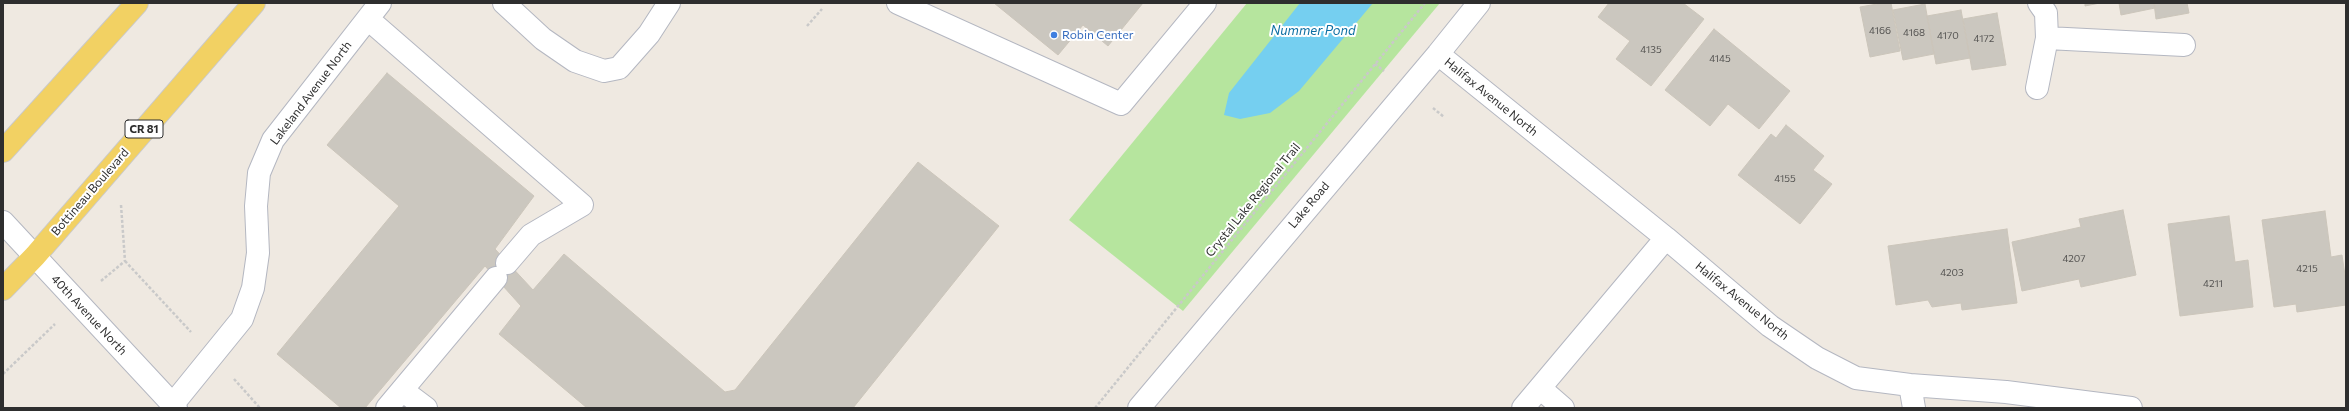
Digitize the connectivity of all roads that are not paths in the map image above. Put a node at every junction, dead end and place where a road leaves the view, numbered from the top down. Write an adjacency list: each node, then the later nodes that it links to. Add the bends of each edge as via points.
1 (137, 3): 14 (main road)
2 (254, 3): 17 (main road, Bottineau Boulevard / CR 81)
3 (504, 3): 4 (street, via 543,39 575,61 604,71 619,68 649,34)
4 (669, 3)
5 (898, 3): 6 (street, via 1120,104)
6 (1205, 3)
7 (1479, 3): 12 (street, Lake Road)
8 (2039, 3): 10 (street, via 2046,13)
9 (374, 11): 21 (street, via 582,205 531,235); 22 (street, Lakeland Avenue North, via 273,140 259,173 256,206 258,253 253,288 242,319)
10 (2047, 38): 11 (street); 13 (street)
11 (2184, 45)
12 (1438, 54): 16 (street, Halifax Avenue North); 25 (street, Lake Road)
13 (2038, 88)
14 (3, 151)
15 (3, 222): 17 (street, 40th Avenue North)
16 (1666, 238): 19 (street, Halifax Avenue North, via 1770,326 1817,358 1856,378); 20 (street)
17 (35, 256): 18 (main road, Bottineau Boulevard / CR 81); 22 (street, 40th Avenue North)
18 (3, 289)
19 (1910, 385): 28 (street); 29 (street, Halifax Avenue North, via 2006,392)
20 (1540, 388): 26 (street); 27 (street)
21 (402, 390): 23 (street); 24 (street)
22 (174, 406)
23 (387, 408)
24 (426, 408)
25 (1139, 408)
26 (1523, 408)
27 (1562, 408)
28 (1914, 408)
29 (2131, 408)

